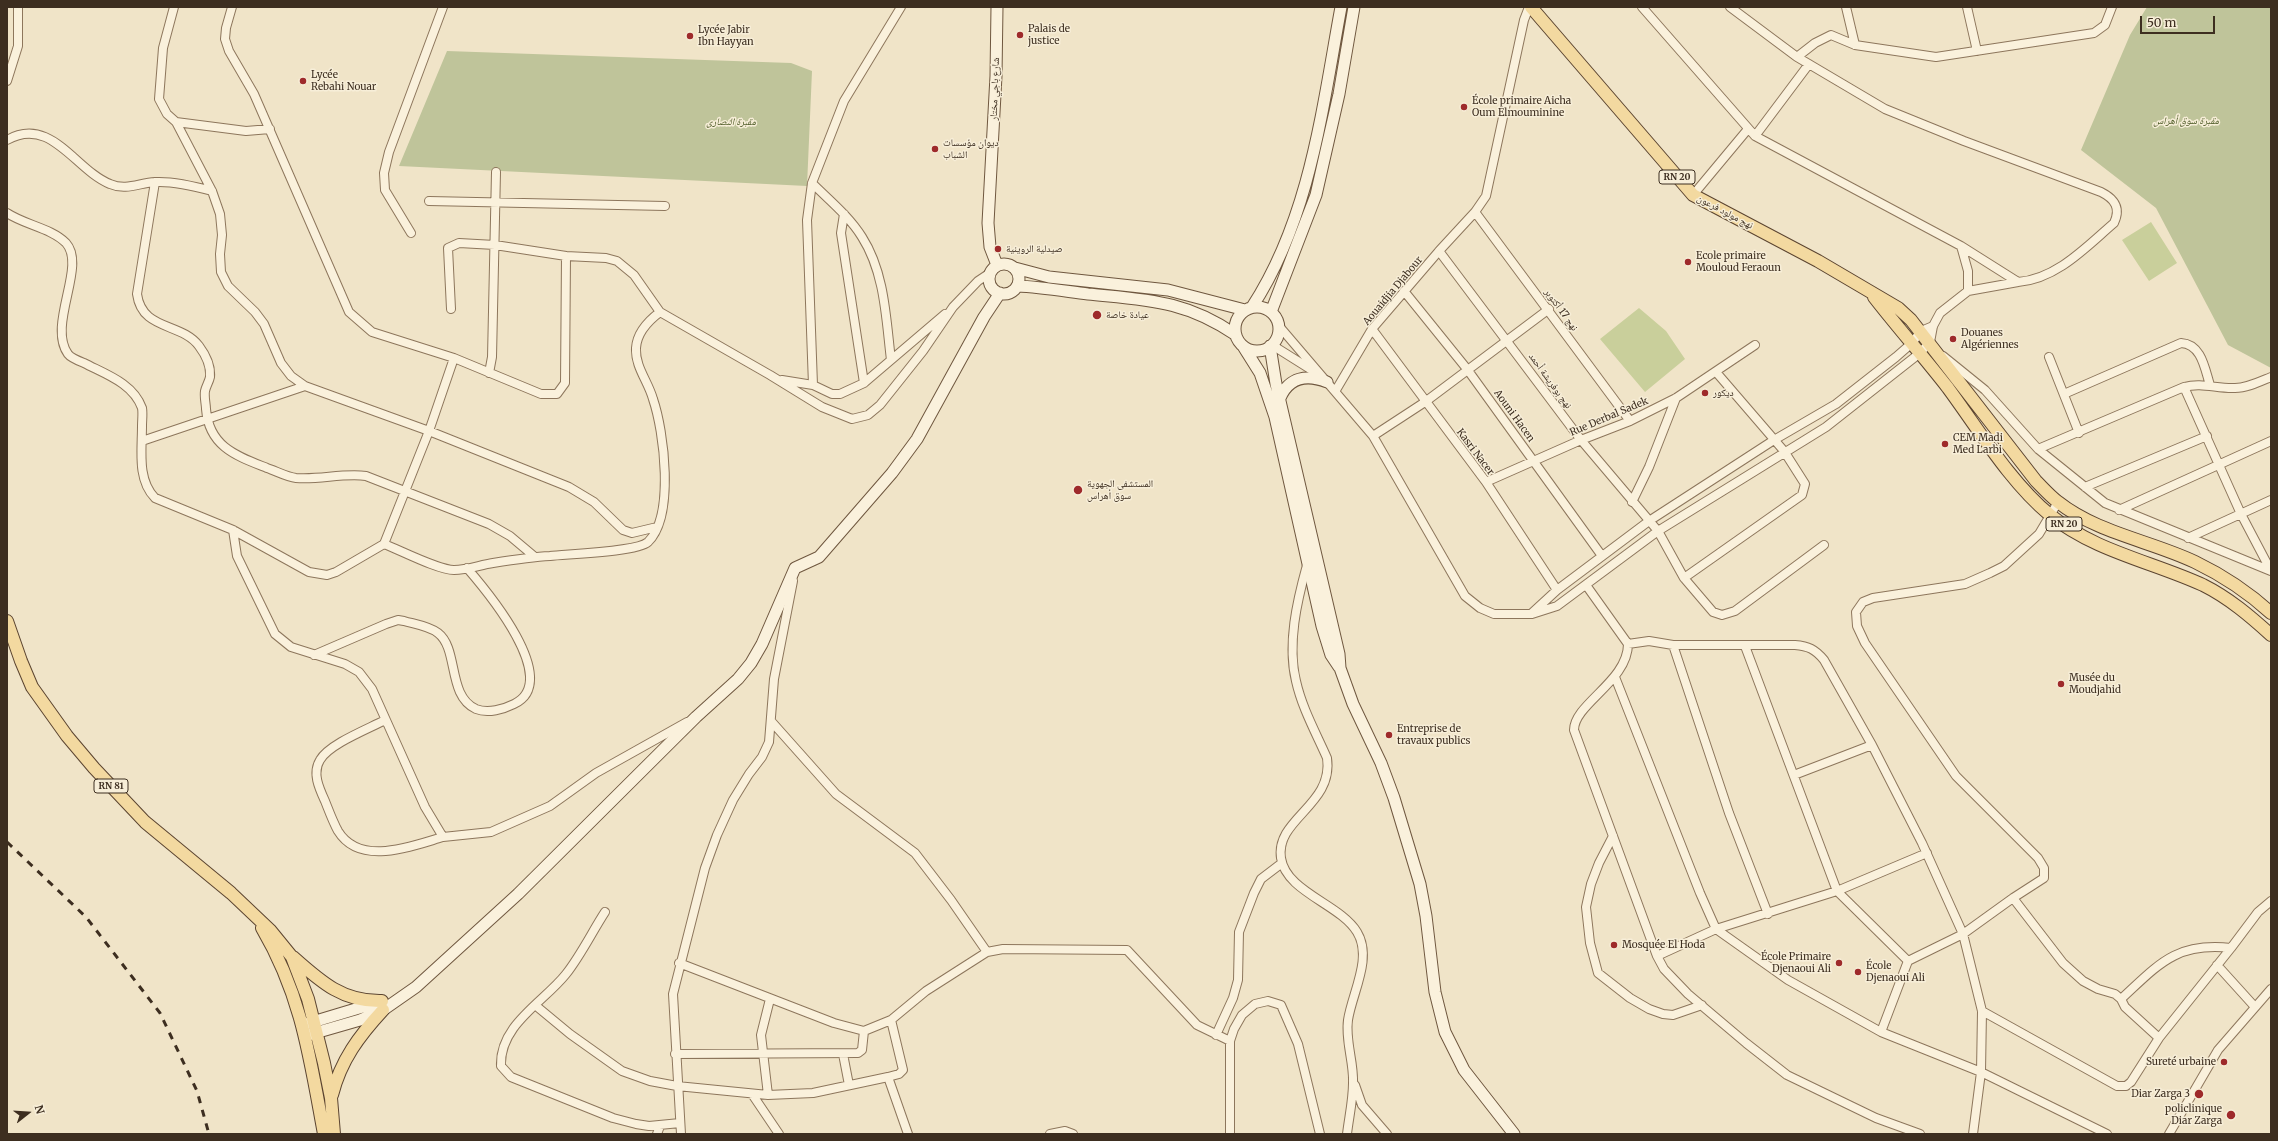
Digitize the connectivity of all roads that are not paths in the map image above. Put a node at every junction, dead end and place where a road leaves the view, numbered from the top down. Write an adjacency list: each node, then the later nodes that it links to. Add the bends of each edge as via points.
1 (18, 7): 19 (street, via 18,46)
2 (174, 7): 20 (street, via 163,48 159,98)
3 (232, 7): 21 (street, via 226,28 229,51 254,94)
4 (443, 7): 36 (street, via 389,152 384,173 385,190)
5 (902, 7): 27 (street, via 844,101)
6 (997, 7): 42 (street, شارع باجي مختار, via 996,84 988,222)
7 (1341, 7): 51 (street, via 1319,126 1302,195 1279,259)
8 (1354, 7): 54 (street, via 1339,94 1316,195)
9 (1530, 7): 29 (main road, نهج مولود فرعون / RN 20); 33 (street, Aouaidjia Djabour, via 1524,20 1486,196)
10 (1642, 7): 22 (street)
11 (1730, 7): 17 (street)
12 (1846, 7): 15 (street)
13 (1967, 7): 16 (street)
14 (2112, 7): 16 (street, via 2105,24 2094,33)
15 (1855, 45): 16 (street, via 1936,57); 17 (street, via 1831,35)
16 (1977, 51)
17 (1797, 57): 18 (street)
18 (1808, 64): 23 (street); 43 (street, via 1885,109 2101,192 2117,204 2118,214 2114,223 2069,260 2035,279)
19 (7, 81)
20 (176, 122): 21 (street, via 246,131); 28 (street)
21 (270, 129): 69 (street, via 349,312 372,332)
22 (1748, 129): 23 (street); 29 (street)
23 (1755, 136): 38 (street)
24 (7, 140): 26 (street, via 36,132 58,142 95,176 112,185 130,188)
25 (496, 172): 31 (street)
26 (155, 182): 28 (street); 87 (street, via 137,294 138,304 143,313 196,342 204,352 210,377 204,392)
27 (812, 183): 35 (street); 78 (street, via 807,220)
28 (212, 191): 80 (street, via 220,214 221,272 228,286 264,324 280,363 291,376)
29 (1693, 195): 46 (main road, نهج مولود فرعون / RN 20)
30 (429, 201): 31 (street)
31 (496, 201): 32 (street); 37 (street)
32 (665, 206)
33 (1476, 212): 39 (street, Aouaidjia Djabour); 52 (street, نهج 17 أكتوبر)
34 (7, 213): 95 (street, via 19,221 59,237 67,244 72,268 61,331 63,343 69,356 121,382 138,398 142,410)
35 (844, 214): 70 (street, via 862,236 874,262 884,295); 77 (street, via 841,233)
36 (411, 233)
37 (495, 245): 40 (street); 50 (street, via 459,243 448,248); 73 (street, via 492,357)
38 (1961, 246): 43 (street); 47 (street, via 1968,271)
39 (1439, 251): 45 (street, Aouaidjia Djabour); 60 (street, نهج بوفريشة أحمد)
40 (566, 256): 53 (street, via 617,261 634,275); 73 (street, via 565,383 562,389 557,394 541,394)
41 (1015, 268): 42 (street, via 1007,264); 44 (street, via 1019,277); 51 (street, via 1049,277 1168,290)
42 (994, 269): 48 (street, via 990,283 992,288); 49 (street, via 978,281)
43 (2018, 282): 47 (street)
44 (1017, 286): 48 (street, via 1010,293); 59 (street, via 1169,304 1199,313)
45 (1404, 291): 57 (street, Aouaidjia Djabour); 71 (street, Aouni Hacen)
46 (1869, 291): 58 (main road, نهج مولود فرعون / RN 20, via 1898,308); 62 (main road, نهج مولود فرعون / RN 20)
47 (1968, 291): 56 (street, via 1940,312)
48 (1000, 293): 122 (street, via 913,445 892,473 819,556)
49 (953, 307): 70 (street); 74 (street, via 899,384 880,405 860,418 852,419 827,410)
50 (451, 309)
51 (1249, 309): 54 (street, via 1265,309); 59 (street, via 1236,323)
52 (1549, 309): 60 (street); 88 (street, نهج 17 أكتوبر)
53 (660, 312): 74 (street); 111 (street, via 639,334 636,347 636,360 649,386 660,425 665,459 662,505)
54 (1271, 312): 55 (street)
55 (1279, 326): 65 (street); 76 (street)
56 (1933, 326): 58 (street); 61 (street)
57 (1372, 330): 82 (street, Aouaidjia Djabour); 86 (street, Kasri Nacer)
58 (1921, 331): 61 (main road, RN 20); 62 (street)
59 (1236, 335): 64 (street)
60 (1508, 341): 71 (street); 93 (street, نهج بوفريشة أحمد)
61 (1930, 342): 66 (street); 67 (main road, RN 20)
62 (1912, 343): 66 (main road, RN 20); 94 (street, via 1836,404)
63 (1755, 344): 72 (street, Rue Derbal Sadek)
64 (1243, 346): 65 (street, via 1257,351); 119 (street, via 1260,373 1275,417)
65 (1271, 346): 76 (street); 84 (street)
66 (1920, 354): 98 (street, via 1826,427); 109 (main road, RN 20, via 2019,484)
67 (1939, 354): 97 (street, via 1986,390); 106 (main road, RN 20, via 2036,481)
68 (2049, 357): 83 (street)
69 (454, 358): 73 (street); 89 (street)
70 (892, 360): 77 (street)
71 (1467, 369): 86 (street); 99 (street, Aouni Hacen)
72 (1716, 372): 85 (street, Rue Derbal Sadek); 94 (street)
73 (489, 373)
74 (770, 375): 78 (street, via 783,381)
75 (2271, 377): 79 (street, via 2243,388)
76 (1325, 380): 82 (street); 84 (street, via 1301,378 1287,386)
77 (864, 383): 78 (street, via 840,394 832,394)
78 (813, 385)
79 (2210, 385): 81 (street); 83 (street, via 2199,353 2191,344 2182,343)
80 (305, 386): 87 (street); 89 (street)
81 (2184, 386): 90 (street); 92 (street)
82 (1336, 390): 91 (street)
83 (2064, 394): 90 (street)
84 (1280, 398): 119 (street)
85 (1676, 398): 88 (street, Rue Derbal Sadek); 105 (street, via 1649,467)
86 (1425, 402): 91 (street); 101 (street, Kasri Nacer)
87 (207, 418): 95 (street); 103 (street, via 213,436 223,446 241,457 294,478 366,476)
88 (1630, 420): 93 (street, Rue Derbal Sadek)
89 (429, 431): 103 (street); 111 (street, via 569,487 594,502 623,530 632,533)
90 (2079, 433): 97 (street)
91 (1373, 436): 128 (street, via 1465,596 1480,608 1494,614)
92 (2207, 436): 100 (street); 102 (street)
93 (1581, 440): 99 (street, Rue Derbal Sadek); 105 (street, نهج بوفريشة أحمد)
94 (1774, 440): 98 (street); 110 (street)
95 (142, 441): 112 (street, via 143,479 147,490 155,498)
96 (2271, 441): 100 (street)
97 (2038, 450): 102 (street)
98 (1784, 451): 113 (street); 124 (street, via 1805,484 1802,495)
99 (1533, 461): 101 (street, Rue Derbal Sadek); 117 (street, Aouni Hacen)
100 (2218, 464): 107 (street); 108 (street)
101 (1486, 482): 126 (street, Kasri Nacer)
102 (2085, 487): 107 (street, via 2105,503)
103 (405, 491): 115 (street); 118 (street, via 489,524 510,536)
104 (2271, 500): 108 (street)
105 (1632, 502): 110 (street, نهج بوفريشة أحمد)
106 (2058, 502): 109 (street); 127 (main road, RN 20, via 2094,523 2207,568)
107 (2120, 510): 114 (street)
108 (2241, 514): 114 (street); 120 (street)
109 (2050, 515): 130 (main road, RN 20, via 2085,537 2217,593 2245,611); 146 (street, via 2039,534 2004,566 1990,574 1965,584 1873,598 1864,602 1856,612 1857,626 1865,643 1956,776 2043,865 2044,878)
110 (1649, 521): 113 (street, نهج بوفريشة أحمد); 117 (street)
111 (657, 528): 118 (street, via 648,542 639,546)
112 (233, 530): 115 (street, via 309,572 320,574 336,572); 134 (street, via 237,556 275,634 291,647)
113 (1658, 531): 124 (street, نهج بوفريشة أحمد); 125 (street)
114 (2188, 538): 123 (street)
115 (384, 544): 121 (street, via 442,567 453,570)
116 (1824, 545): 124 (street, نهج بوفريشة أحمد, via 1727,615 1713,612)
117 (1602, 556): 126 (street)
118 (535, 557): 121 (street)
119 (1311, 562): 144 (street, via 1297,605 1294,665 1301,698 1327,758 1328,768 1324,787 1285,836 1280,849); 199 (street, via 1325,638 1380,763 1407,841 1426,916 1435,992 1445,1032 1464,1070)
120 (2268, 562): 123 (street)
121 (467, 568): 134 (street, via 498,606 525,652 529,665 530,685 520,701 497,710 476,709 466,701 456,682 445,644 439,633 404,620 386,624)
122 (795, 568): 136 (street, via 751,663 738,679); 138 (street, via 774,679)
123 (2271, 571)
124 (1684, 578)
125 (1586, 585): 128 (street, via 1557,606); 131 (street)
126 (1557, 590): 128 (street)
127 (2271, 613)
128 (1532, 614)
129 (7, 621): 150 (main road, RN 81, via 20,661 32,687 67,736 145,822 231,893)
130 (2271, 635)
131 (1628, 644): 132 (street, via 1649,641); 135 (street, via 1628,655)
132 (1673, 645): 133 (street); 149 (street, via 1729,813)
133 (1745, 646): 139 (street, via 1795,645 1806,646 1816,651 1829,667); 140 (street)
134 (314, 655): 137 (street, via 344,664 358,672 372,689)
135 (1615, 677): 141 (street, via 1577,717 1574,726); 151 (street)
136 (696, 717): 142 (street, via 596,773 550,806 491,832); 163 (street, via 518,894 439,967 400,998)
137 (385, 720): 142 (street, via 425,807); 142 (street, via 331,749 320,760 317,772 318,785 339,832 352,845 365,851 379,852)
138 (771, 721): 154 (street, via 836,794 915,853 952,900); 158 (street, via 769,742 762,757 733,800 717,835 705,868)
139 (1872, 745): 140 (street); 143 (street)
140 (1794, 774): 145 (street)
141 (1614, 836): 155 (street); 165 (street, via 1599,863 1586,906 1590,943 1598,974 1630,998 1663,1014 1673,1015)
142 (442, 837)
143 (1927, 854): 145 (street); 152 (street)
144 (1282, 864): 172 (street, via 1261,879 1254,893 1239,932 1238,980 1233,998); 180 (street, via 1294,881 1353,927 1363,944 1362,962 1348,1022)
145 (1837, 891): 149 (street); 157 (street)
146 (2013, 898): 152 (street); 162 (street, via 2063,963 2083,982 2115,994)
147 (2271, 901): 153 (street, via 2258,912)
148 (605, 912): 164 (street, via 566,973)
149 (1768, 914): 151 (street)
150 (256, 918): 156 (main road, RN 81, via 270,930); 169 (main road, RN 81, via 278,957)
151 (1716, 929): 155 (street); 171 (street, via 1788,980)
152 (1963, 934): 157 (street); 167 (street)
153 (2231, 948): 159 (street); 162 (street, via 2210,946 2176,954 2161,962)
154 (987, 952): 168 (street, via 926,992); 172 (street, via 1003,949 1127,950 1198,1025)
155 (1657, 956): 165 (street, via 1664,969)
156 (292, 957): 163 (main road, via 343,994); 169 (main road, RN 81)
157 (1908, 961): 171 (street)
158 (679, 963): 161 (street); 175 (street, via 672,994)
159 (2217, 965): 166 (street); 173 (street)
160 (2271, 989): 166 (street)
161 (770, 999): 170 (street, via 834,1023); 176 (street, via 761,1035)
162 (2121, 999): 173 (street, via 2125,1007)
163 (383, 1005): 169 (street, via 360,1020); 185 (main road, via 350,1049 335,1081)
164 (535, 1005): 182 (street, via 570,1034 622,1070 650,1081); 187 (street, via 514,1027 505,1044 501,1058 501,1066 505,1072 511,1077 613,1118)
165 (1702, 1005): 200 (street, via 1746,1044 1787,1075 1876,1118)
166 (2255, 1007): 203 (street, via 2218,1050)
167 (1982, 1011): 173 (street, via 2117,1086 2126,1086 2132,1082); 178 (street)
168 (891, 1020): 170 (street); 179 (street, via 903,1068 899,1074)
169 (310, 1029): 185 (main road, RN 81); 188 (main road, RN 81)
170 (864, 1031): 177 (street, via 862,1050 858,1053)
171 (1881, 1032): 178 (street)
172 (1216, 1035): 174 (street)
173 (2159, 1038)
174 (1230, 1041): 195 (street); 196 (street, via 1238,1020 1250,1008 1268,1001 1281,1006 1298,1044)
175 (675, 1054): 176 (street); 182 (street)
176 (761, 1054): 177 (street); 184 (street)
177 (843, 1054): 181 (street)
178 (1981, 1072): 201 (street); 202 (street)
179 (888, 1077): 181 (street); 192 (street)
180 (1354, 1082): 197 (street); 198 (street, via 1362,1105)
181 (849, 1085): 184 (street, via 813,1093)
182 (677, 1086): 183 (street); 186 (street)
183 (752, 1094): 184 (street); 191 (street)
184 (768, 1095)
185 (331, 1098): 189 (main road, RN 81)
186 (680, 1123): 187 (street); 190 (street)
187 (658, 1130)
188 (324, 1134)
189 (334, 1134)
190 (681, 1134)
191 (779, 1134)
192 (908, 1134)
193 (1050, 1134): 194 (street, via 1065,1131)
194 (1073, 1134)
195 (1230, 1134)
196 (1320, 1134)
197 (1348, 1134)
198 (1386, 1134)
199 (1514, 1134)
200 (1920, 1134)
201 (1973, 1134)
202 (2107, 1134)
203 (2169, 1134)

